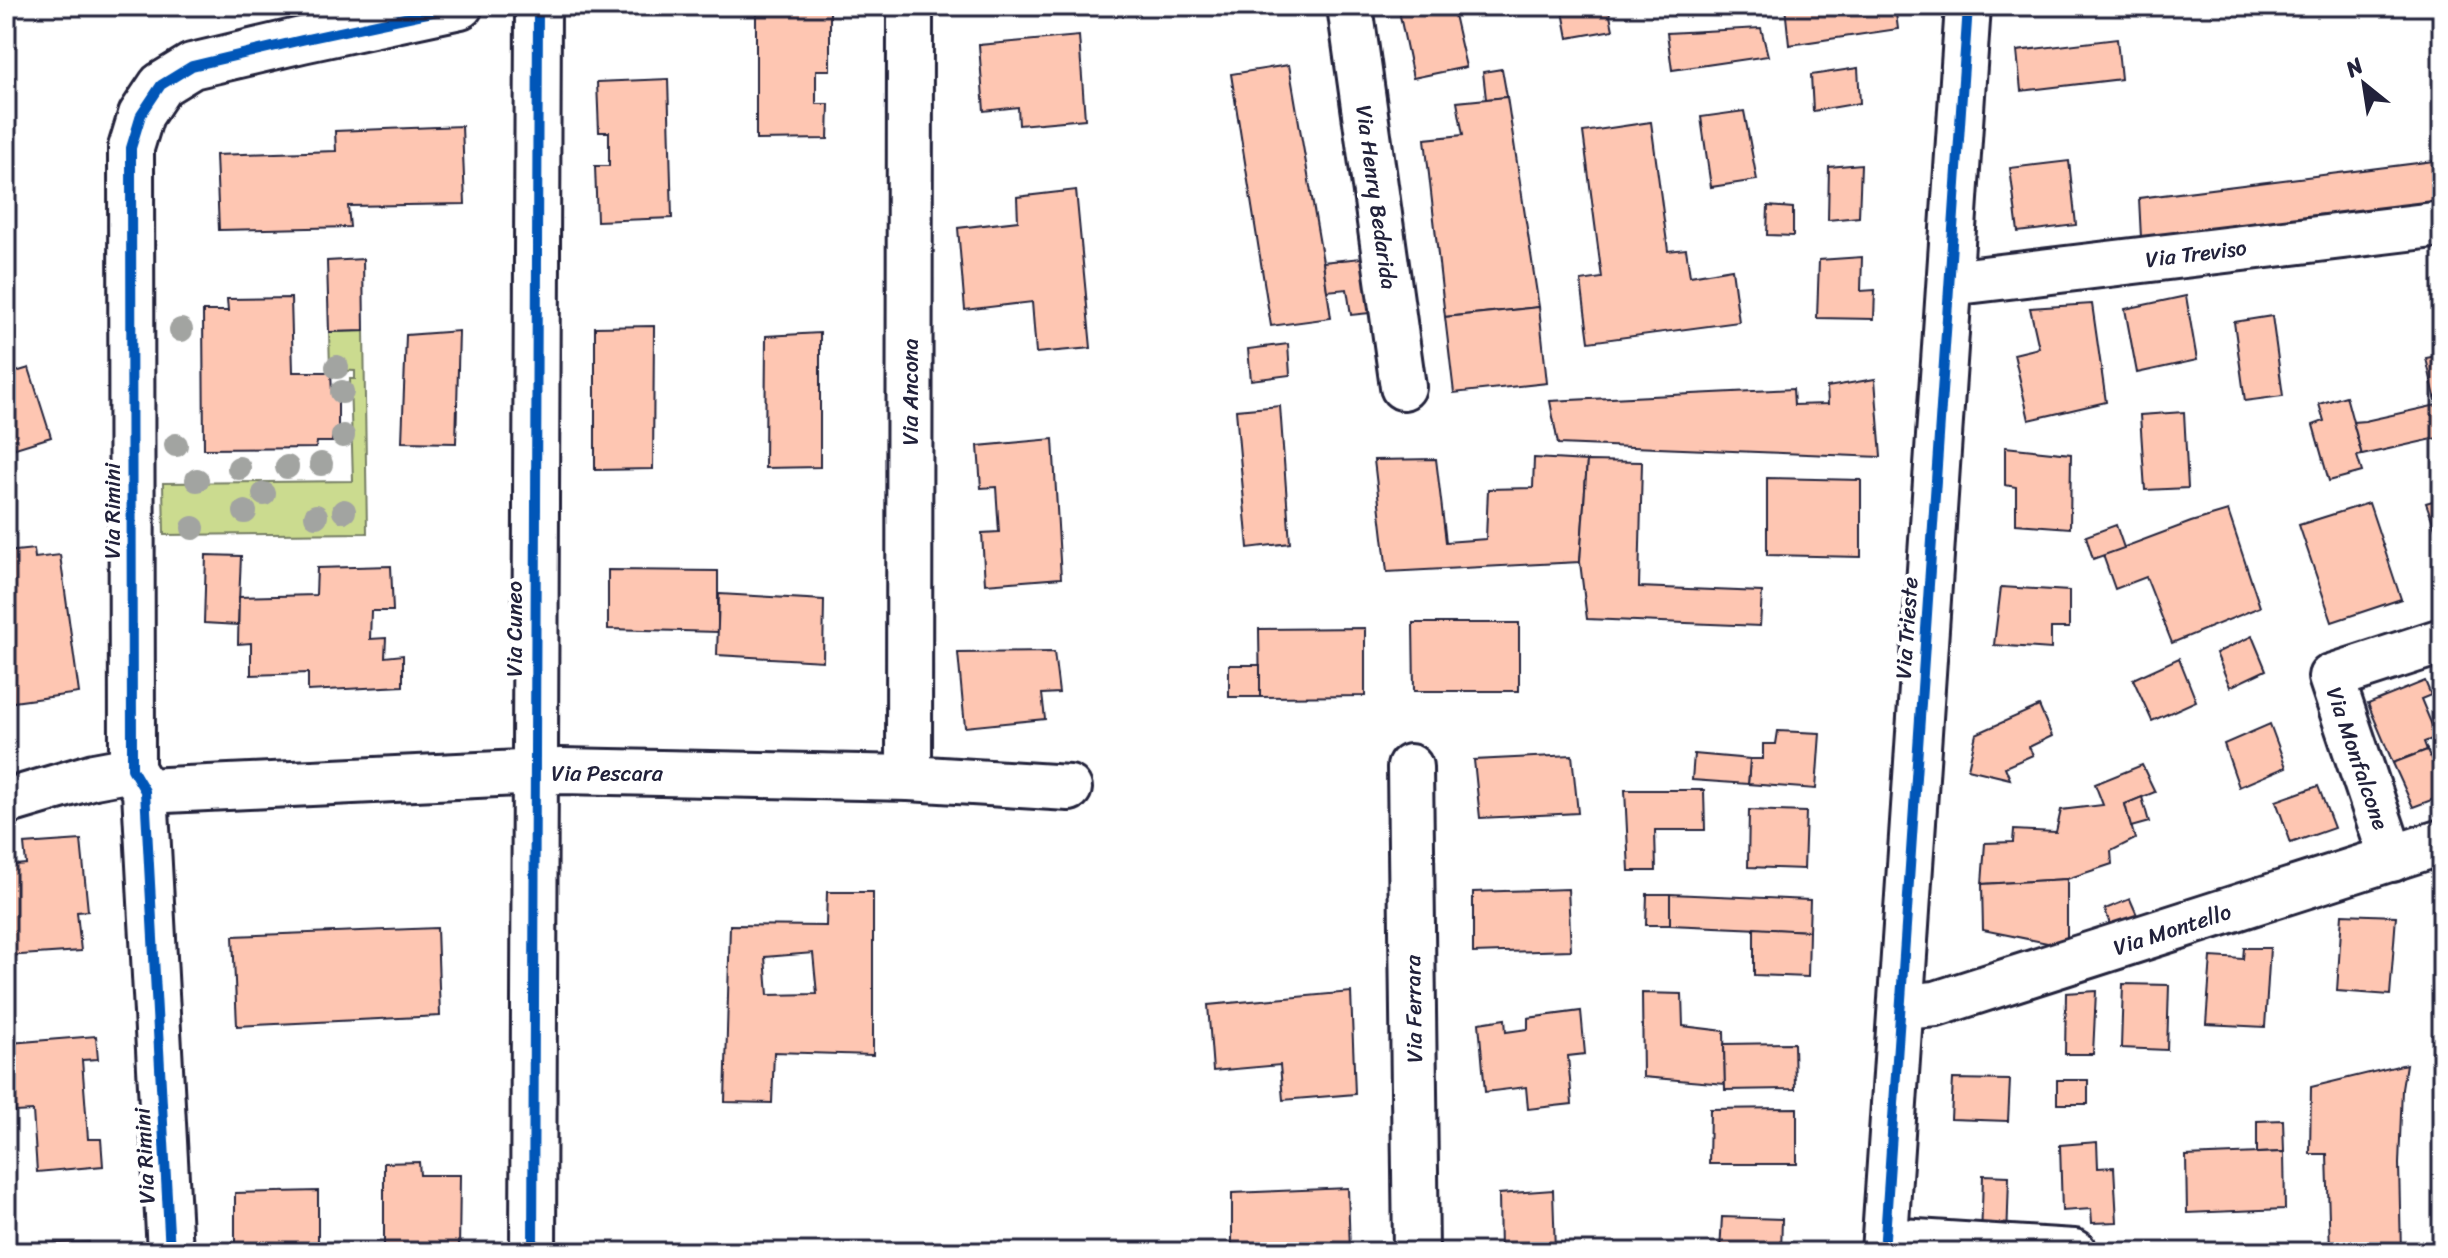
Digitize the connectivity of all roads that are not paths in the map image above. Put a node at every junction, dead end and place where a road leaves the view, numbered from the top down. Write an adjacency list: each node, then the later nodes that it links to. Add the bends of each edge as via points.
1 (460, 6): 13 (street, Via Rimini, via 192,66 161,85 141,115 131,148)
2 (538, 6): 11 (street, Via Cuneo)
3 (910, 6): 12 (street, Via Ancona)
4 (1350, 6): 8 (street, Via Henry Bedarida)
5 (1968, 6): 7 (street, Via Trieste)
6 (2442, 224): 7 (street, Via Treviso)
7 (1950, 283): 18 (street, Via Trieste)
8 (1403, 387)
9 (2442, 641): 17 (street, Via Monfalcone, via 2331,677)
10 (1410, 767): 22 (street, Via Ferrara)
11 (533, 773): 12 (street, Via Pescara); 13 (street, Via Pescara); 21 (street, Via Cuneo)
12 (909, 778): 14 (street, Via Pescara)
13 (139, 780): 15 (street, Via Pescara, via 94,776); 20 (street, Via Rimini)
14 (1069, 788)
15 (6, 802)
16 (2442, 842): 17 (street, Via Montello)
17 (2392, 859): 18 (street, Via Montello, via 1936,1004)
18 (1901, 1007): 19 (street, Via Trieste)
19 (1885, 1246): 23 (street, Via Trieste)
20 (170, 1252)
21 (533, 1252)
22 (1416, 1252)
23 (2074, 1252)

